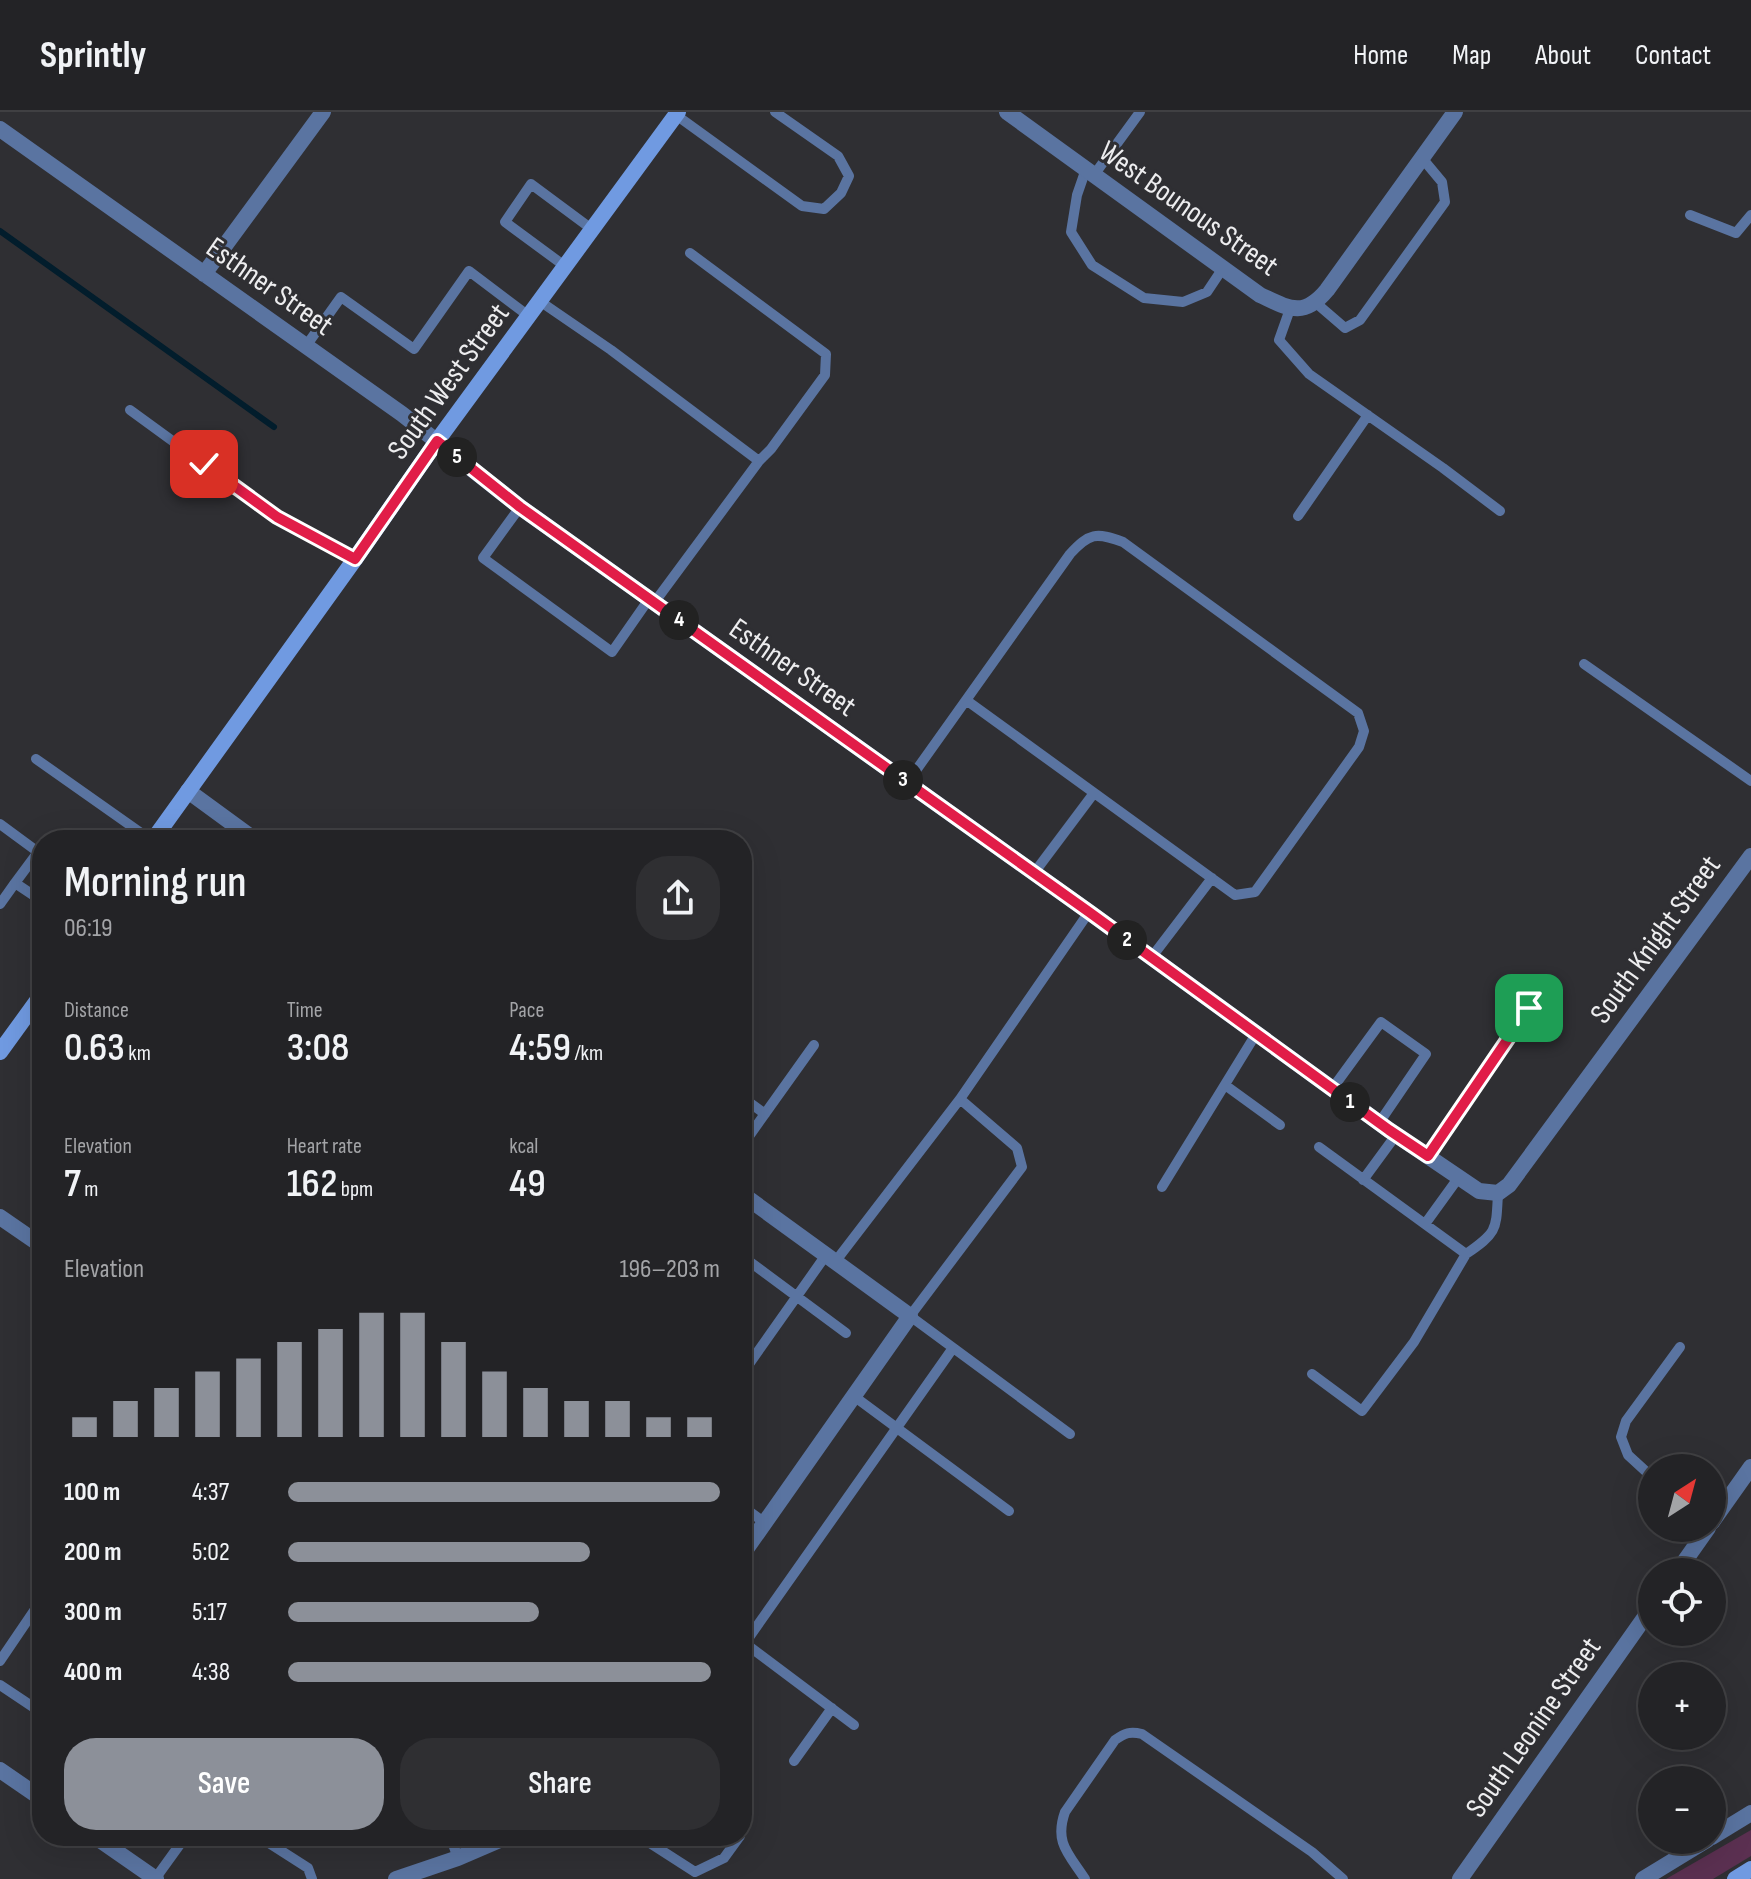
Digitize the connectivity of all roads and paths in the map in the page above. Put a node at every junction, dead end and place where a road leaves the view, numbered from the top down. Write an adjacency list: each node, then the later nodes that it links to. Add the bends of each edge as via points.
1 (323, 112): 16 (street)
2 (775, 112): 6 (lane, via 838,156 849,176 824,209 802,206)
3 (1007, 112): 9 (street, West Bounous Street)
4 (1140, 112): 9 (lane)
5 (1455, 112): 8 (street)
6 (677, 114): 12 (main road, South West Street)
7 (0, 129): 16 (street, Esthner Street)
8 (1422, 158): 18 (street); 18 (lane, via 1442,182 1445,202 1360,320 1345,328)
9 (1090, 172): 15 (street, West Bounous Street); 15 (lane, via 1077,195 1071,232 1092,265 1144,298 1183,302 1207,292)
10 (1690, 215): 11 (lane, via 1736,233)
11 (1751, 215)
12 (593, 230): 14 (main road, South West Street); 14 (lane, via 531,184 505,222)
13 (690, 253): 24 (lane, via 826,354 825,375)
14 (566, 267): 17 (main road, South West Street)
15 (1223, 268): 18 (street, West Bounous Street, via 1260,295)
16 (204, 274): 20 (street, Esthner Street)
17 (541, 302): 19 (main road, South West Street); 24 (lane)
18 (1303, 306): 22 (lane, via 1279,340 1309,374)
19 (530, 317): 20 (lane, via 469,271 414,349 341,297); 23 (main road, South West Street)
20 (306, 346): 23 (street, Esthner Street)
21 (130, 410): 28 (lane, via 277,517)
22 (1368, 415): 26 (lane); 27 (lane)
23 (437, 441): 25 (street, Esthner Street); 28 (main road, South West Street)
24 (759, 461): 29 (lane)
25 (520, 507): 29 (street, Esthner Street); 29 (lane, via 483,558 612,652)
26 (1500, 511)
27 (1298, 516)
28 (355, 559): 35 (main road, South West Street)
29 (652, 601): 34 (street, Esthner Street)
30 (1584, 664): 33 (lane)
31 (966, 700): 34 (lane); 36 (lane); 45 (lane, via 1070,554 1083,540 1104,535 1123,542 1358,713 1364,731 1359,747 1255,892 1235,895)
32 (36, 759): 38 (lane)
33 (1751, 781)
34 (907, 783): 44 (street, Esthner Street)
35 (188, 791): 39 (main road, South West Street); 40 (street)
36 (1094, 793): 44 (lane); 45 (lane)
37 (0, 824): 41 (lane)
38 (138, 830)
39 (159, 830)
40 (241, 830)
41 (32, 848)
42 (1751, 856): 70 (street, South Knight Street, via 1530,1158)
43 (32, 860): 46 (lane)
44 (1034, 873): 49 (street, Esthner Street)
45 (1212, 878): 50 (lane)
46 (15, 883): 47 (lane); 48 (lane)
47 (32, 894)
48 (0, 904)
49 (1089, 912): 50 (street, Esthner Street); 58 (lane)
50 (1151, 958): 53 (street, Esthner Street)
51 (32, 1008): 55 (main road)
52 (1529, 1008): 66 (lane)
53 (1256, 1034): 56 (lane); 57 (street, Esthner Street)
54 (814, 1045): 60 (lane)
55 (0, 1052)
56 (1225, 1085): 62 (lane); 69 (lane)
57 (1332, 1089): 61 (street, Esthner Street); 61 (lane, via 1381,1022 1426,1054)
58 (960, 1099): 76 (lane); 79 (lane, via 1017,1148 1022,1167)
59 (752, 1104): 60 (lane)
60 (765, 1114): 63 (lane)
61 (1379, 1123): 64 (street, Esthner Street)
62 (1280, 1125)
63 (752, 1132)
64 (1396, 1135): 66 (street, Esthner Street); 68 (lane)
65 (1319, 1147): 68 (lane)
66 (1428, 1156): 67 (street, Esthner Street)
67 (1459, 1177): 70 (street, Esthner Street, via 1479,1191); 73 (lane)
68 (1363, 1180): 73 (lane)
69 (1162, 1187)
70 (1498, 1193): 75 (lane, via 1496,1226)
71 (752, 1201): 76 (street)
72 (0, 1217): 74 (street)
73 (1425, 1224): 75 (lane)
74 (32, 1239)
75 (1466, 1254): 84 (lane, via 1414,1342 1362,1411)
76 (831, 1259): 78 (lane); 79 (street)
77 (752, 1263): 78 (lane)
78 (797, 1297): 80 (lane); 83 (lane)
79 (910, 1316): 82 (lane); 85 (street)
80 (846, 1333)
81 (1680, 1347): 88 (lane, via 1626,1421 1621,1437)
82 (953, 1348): 86 (lane); 87 (lane)
83 (752, 1360)
84 (1312, 1374)
85 (855, 1397): 86 (lane); 93 (street)
86 (897, 1429): 91 (lane); 97 (lane)
87 (1070, 1434)
88 (1638, 1464)
89 (1751, 1467): 90 (street)
90 (1726, 1501)
91 (1009, 1511)
92 (752, 1513): 93 (lane)
93 (765, 1523): 94 (street)
94 (752, 1541)
95 (32, 1614): 99 (lane)
96 (1638, 1627): 124 (street, South Leonine Street)
97 (752, 1630)
98 (752, 1649): 102 (lane)
99 (0, 1661)
100 (0, 1685): 101 (lane)
101 (32, 1706)
102 (832, 1708): 103 (lane); 104 (lane)
103 (854, 1725)
104 (794, 1761)
105 (0, 1770): 106 (street)
106 (32, 1792)
107 (1751, 1813): 108 (street)
108 (1726, 1828)
109 (121, 1846): 119 (street)
110 (179, 1846): 119 (lane)
111 (274, 1846): 120 (lane, via 308,1868)
112 (454, 1846): 117 (lane)
113 (486, 1846): 117 (street)
114 (655, 1846): 115 (lane, via 695,1872 724,1858)
115 (733, 1846)
116 (1684, 1854): 125 (street)
117 (458, 1858): 121 (street)
118 (1751, 1869): 126 (main road)
119 (156, 1879)
120 (312, 1879)
121 (396, 1879)
122 (1085, 1879): 123 (lane, via 1061,1839 1060,1826 1115,1740 1133,1731 1312,1852)
123 (1343, 1879)
124 (1460, 1879)
125 (1643, 1879)
126 (1735, 1879)

